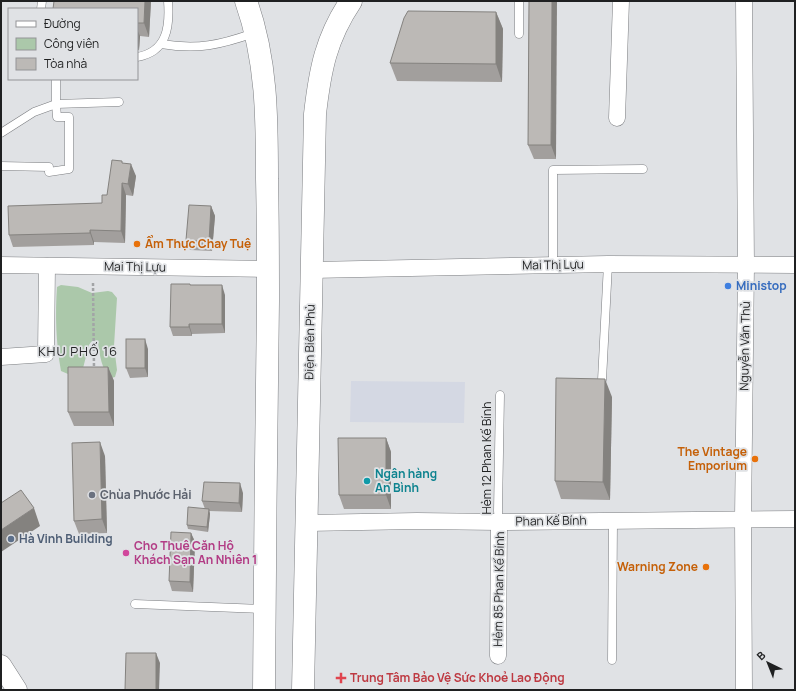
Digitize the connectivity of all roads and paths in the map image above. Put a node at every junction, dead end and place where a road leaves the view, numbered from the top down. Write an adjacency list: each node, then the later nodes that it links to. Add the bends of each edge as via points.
1 (168, 1): 9 (lane, via 168,29)
2 (246, 1): 7 (main road)
3 (351, 1): 26 (main road, Ðiện Biên Phủ, via 335,27 318,85 315,114)
4 (519, 1): 8 (lane)
5 (621, 1): 14 (street)
6 (744, 1): 21 (street, Nguyễn Văn Thủ)
7 (256, 32): 9 (lane, via 206,47 190,48); 25 (main road, via 266,104)
8 (519, 34)
9 (161, 44): 10 (lane, via 150,53)
10 (138, 57)
11 (56, 80): 13 (lane)
12 (119, 102): 13 (lane)
13 (56, 104): 15 (lane, via 34,112); 16 (lane, via 57,117 69,117 69,169 49,172 48,167)
14 (617, 118)
15 (1, 133)
16 (1, 166)
17 (643, 169): 20 (lane, via 553,170)
18 (608, 264): 20 (street, Mai Thị Lựu); 21 (street, Mai Thị Lựu); 29 (lane)
19 (1, 265): 23 (street, Mai Thị Lựu)
20 (553, 265): 26 (street, Mai Thị Lựu)
21 (746, 265): 22 (street, Mai Thị Lựu); 31 (street, Nguyễn Văn Thủ)
22 (795, 265)
23 (46, 266): 24 (street, Mai Thị Lựu); 27 (street, via 46,354)
24 (93, 266): 25 (street, Mai Thị Lựu); 28 (path)
25 (268, 269): 37 (main road)
26 (312, 270): 35 (main road, Ðiện Biên Phủ)
27 (1, 357)
28 (94, 368)
29 (602, 380)
30 (500, 395): 34 (lane, Hẻm 12 Phan Kế Bính)
31 (743, 519): 32 (street, Phan Kế Bính); 33 (street, Phan Kế Bính); 44 (street, Nguyễn Văn Thủ)
32 (795, 520)
33 (613, 521): 34 (street, Phan Kế Bính); 39 (lane)
34 (499, 522): 35 (street, Phan Kế Bính); 38 (street, Hẻm 85 Phan Kế Bính)
35 (307, 523): 43 (main road, Ðiện Biên Phủ)
36 (135, 604): 37 (lane)
37 (264, 609): 42 (main road)
38 (498, 656)
39 (612, 660)
40 (1, 665): 41 (street)
41 (17, 690)
42 (264, 690)
43 (304, 690)
44 (744, 690)

